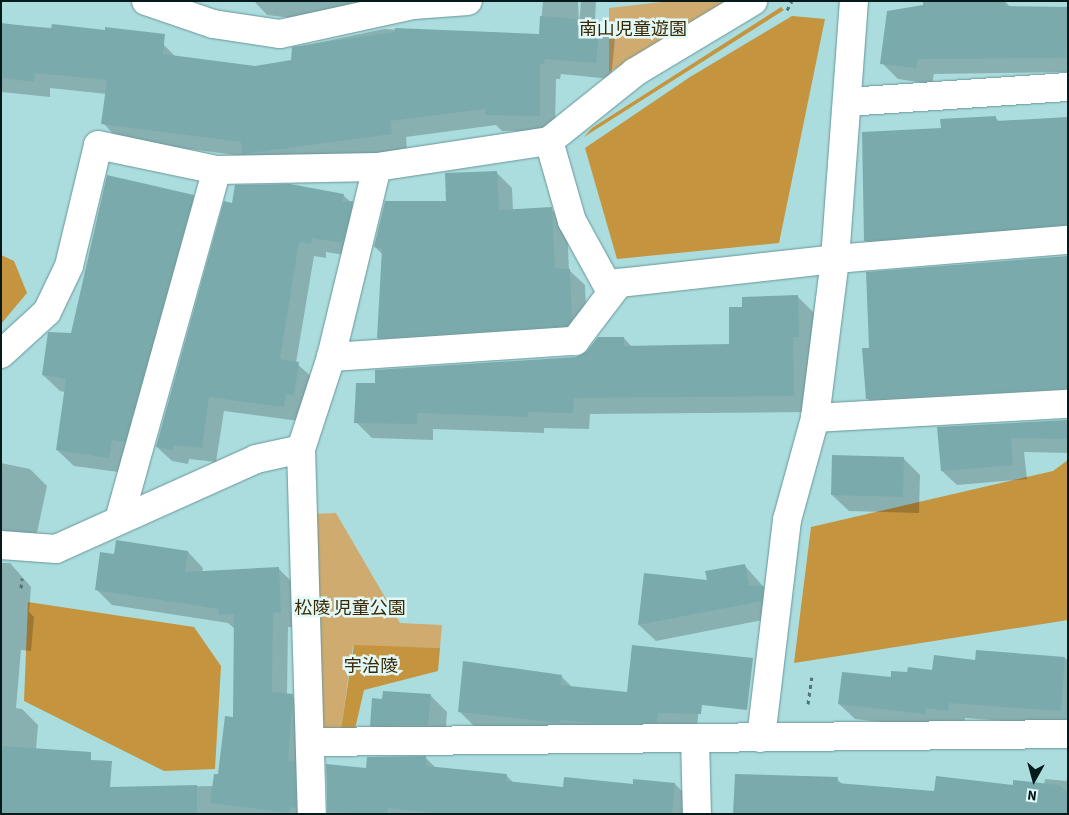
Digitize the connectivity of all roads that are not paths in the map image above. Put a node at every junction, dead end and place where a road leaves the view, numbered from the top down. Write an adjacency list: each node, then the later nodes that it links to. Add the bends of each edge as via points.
1 (146, 1): 5 (street)
2 (468, 1): 5 (street, via 413,5 280,34)
3 (753, 1): 8 (street, via 635,72)
4 (854, 1): 7 (street)
5 (214, 12)
6 (1068, 87): 7 (street)
7 (847, 102): 12 (street)
8 (549, 141): 9 (street); 13 (street, via 572,221)
9 (377, 167): 10 (street); 15 (street)
10 (218, 170): 14 (street, via 98,146 69,266 47,312); 19 (street)
11 (1068, 240): 12 (street)
12 (835, 259): 13 (street, via 619,283); 17 (street)
13 (610, 290): 15 (street, via 575,341)
14 (1, 354)
15 (331, 357): 18 (street)
16 (1068, 404): 17 (street)
17 (815, 418): 22 (street, via 787,520)
18 (302, 449): 19 (street, via 256,459); 24 (street)
19 (119, 520): 20 (street, via 56,549)
20 (1, 545)
21 (1068, 734): 22 (street)
22 (761, 738): 23 (street)
23 (695, 739): 24 (street); 26 (street)
24 (310, 742): 25 (street)
25 (312, 814)
26 (697, 814)

